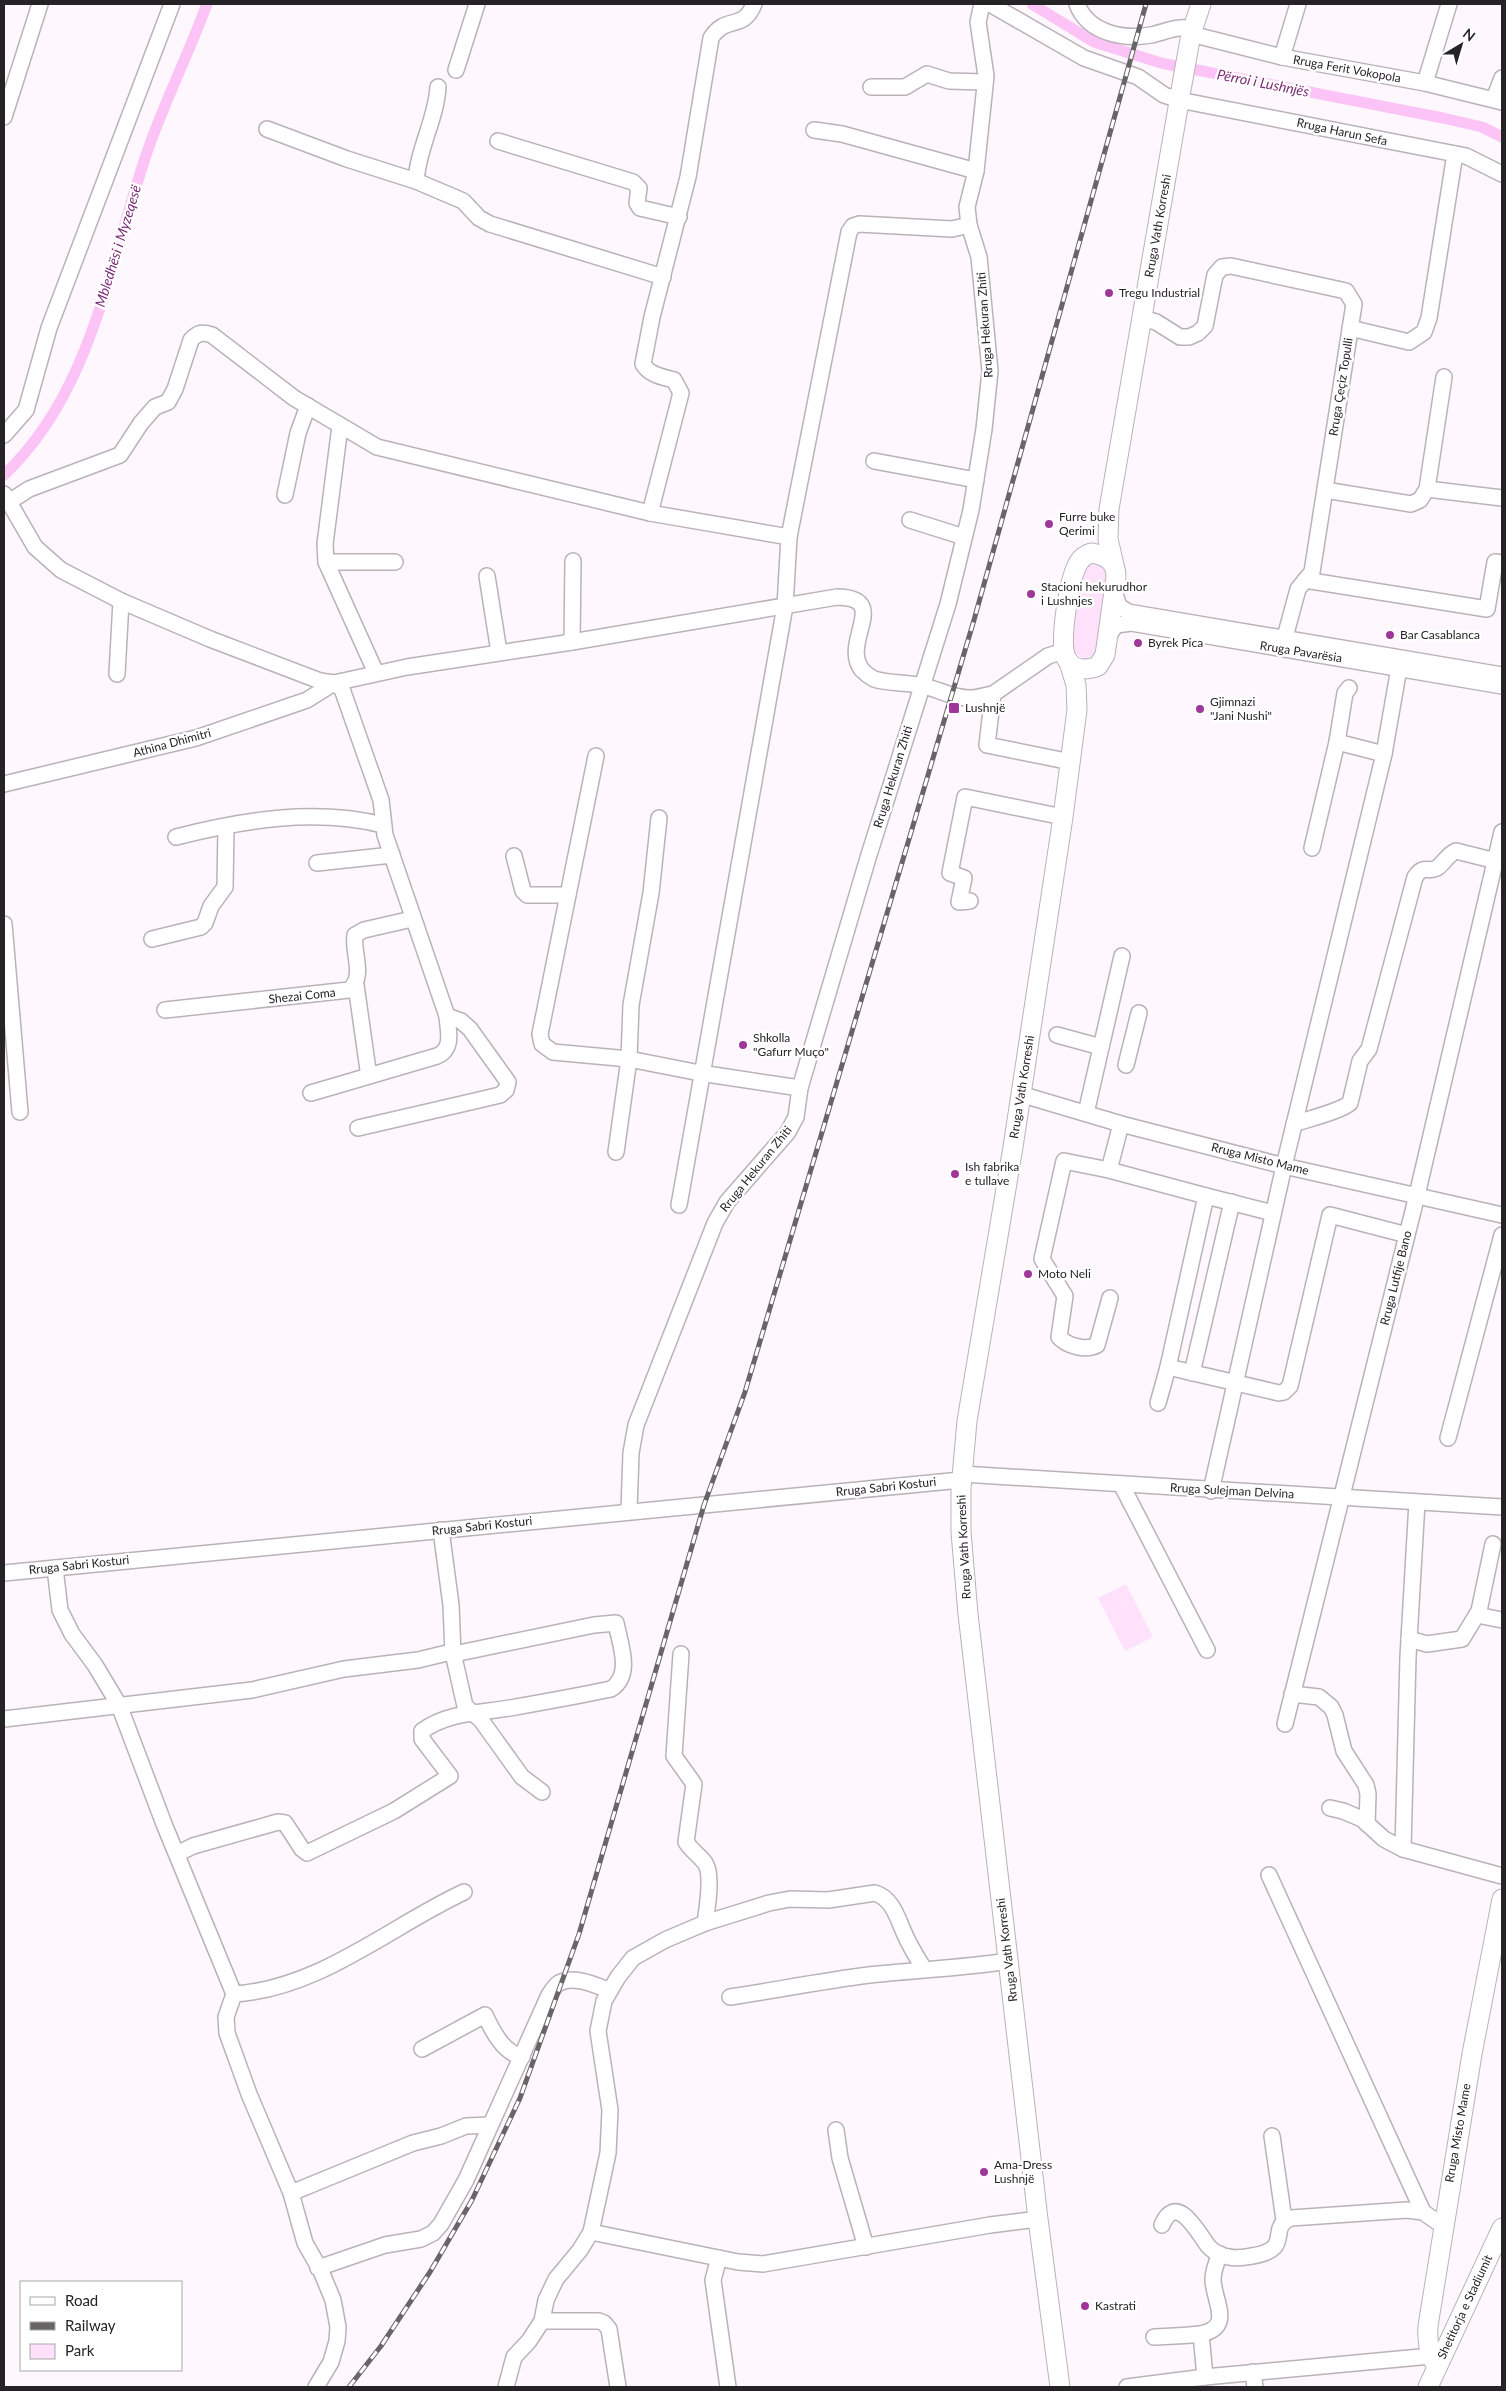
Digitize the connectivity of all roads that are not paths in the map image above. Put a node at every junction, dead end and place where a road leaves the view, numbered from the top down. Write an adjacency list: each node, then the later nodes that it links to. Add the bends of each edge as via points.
1 (40, 4): 21 (street)
2 (172, 4): 37 (street, via 49,328 26,410)
3 (477, 4): 13 (street)
4 (754, 4): 29 (street, via 743,20 724,24 711,38)
5 (982, 4): 15 (street, Rruga Hekuran Zhiti, via 978,22)
6 (990, 4): 19 (street, Rruga Harun Sefa, via 1084,58 1143,79 1164,94)
7 (1077, 4): 11 (street, Rruga Ferit Vokopola, via 1092,24 1120,36 1152,35 1179,27)
8 (1201, 4): 11 (main road, Rruga Vath Korreshi)
9 (1298, 4): 12 (street)
10 (1449, 4): 16 (street)
11 (1191, 36): 12 (street, Rruga Ferit Vokopola); 19 (main road, Rruga Vath Korreshi)
12 (1282, 57): 16 (street, Rruga Ferit Vokopola)
13 (456, 70)
14 (1502, 78): 20 (street)
15 (985, 82): 18 (street, via 949,81 927,74 905,87); 26 (street, Rruga Hekuran Zhiti)
16 (1425, 83): 20 (street, Rruga Ferit Vokopola)
17 (438, 87): 28 (street, via 437,108 419,156)
18 (871, 87)
19 (1180, 95): 25 (street, Rruga Harun Sefa); 32 (main road, Rruga Vath Korreshi)
20 (1498, 101)
21 (4, 117)
22 (267, 129): 28 (street)
23 (814, 130): 26 (street, via 842,134)
24 (498, 141): 29 (street, via 633,182 639,188 637,203 640,208)
25 (1455, 154): 27 (street, Rruga Harun Sefa, via 1479,161); 33 (street, Rruga Çeçiz Topulli, via 1429,318 1424,332 1409,342)
26 (976, 171): 30 (street, Rruga Hekuran Zhiti, via 967,207)
27 (1502, 174)
28 (416, 181): 31 (street, via 463,201 479,218 490,224)
29 (679, 217): 31 (street)
30 (969, 225): 39 (street, Rruga Hekuran Zhiti, via 980,257 990,371); 48 (street, via 952,229 859,224 849,232)
31 (663, 277): 46 (street, via 643,364 646,369 674,380 681,393)
32 (1142, 318): 33 (street, via 1156,322 1180,337 1198,333 1204,326 1215,274 1222,267 1230,266 1346,291 1354,304); 45 (main road, Rruga Vath Korreshi)
33 (1350, 328): 41 (street, Rruga Çeçiz Topulli)
34 (1444, 377): 40 (street)
35 (308, 406): 36 (street); 42 (street, via 298,433); 43 (street, via 212,335 196,334 168,402 156,407 141,423 120,455)
36 (340, 426): 46 (street, via 377,447 403,455); 52 (street, via 325,544)
37 (4, 435)
38 (874, 461): 39 (street)
39 (976, 480): 49 (street, Rruga Hekuran Zhiti)
40 (1426, 489): 41 (street, via 1420,500 1412,504); 44 (street)
41 (1325, 490): 57 (street, Rruga Çeçiz Topulli, via 1312,572)
42 (284, 495)
43 (6, 497): 59 (street, via 35,547 61,570)
44 (1502, 498)
45 (1109, 508): 50 (main road, Rruga Vath Korreshi, via 1100,532); 55 (main road, Rruga Vath Korreshi, via 1108,539)
46 (650, 512): 48 (street)
47 (910, 520): 49 (street)
48 (789, 537): 60 (street)
49 (964, 537): 72 (street, Rruga Hekuran Zhiti, via 948,604)
50 (1085, 556): 55 (main road, via 1091,553 1103,556); 65 (main road, Rruga Vath Korreshi, via 1074,574 1066,618)
51 (573, 561): 63 (street)
52 (326, 562): 53 (street); 68 (street)
53 (395, 562)
54 (1502, 563): 57 (street, via 1495,562 1487,609)
55 (1114, 565): 58 (main road, Rruga Vath Korreshi)
56 (488, 576): 64 (street)
57 (1306, 580): 61 (street, Rruga Çeçiz Topulli, via 1298,589)
58 (1114, 594): 61 (street, Rruga Pavarësia, via 1118,605 1128,612); 62 (main road, Rruga Vath Korreshi)
59 (121, 601): 69 (street); 71 (street, via 320,680)
60 (785, 606): 63 (street); 72 (street, via 837,596 853,597 862,604 864,613 856,654 862,669 872,678 888,683); 108 (street)
61 (1285, 637): 70 (street, Rruga Pavarësia)
62 (1107, 638): 66 (main road, Rruga Vath Korreshi, via 1105,655); 67 (street, Rruga Pavarësia, via 1116,625 1132,623)
63 (572, 642): 64 (street)
64 (499, 652): 68 (street)
65 (1067, 657): 66 (main road, via 1073,666 1084,669); 75 (street, via 1048,656); 76 (main road, Rruga Vath Korreshi, via 1076,685)
66 (1099, 665): 76 (main road, Rruga Vath Korreshi, via 1086,682)
67 (1399, 668): 73 (street, Rruga Pavarësia); 78 (street)
68 (376, 673): 71 (street)
69 (117, 674)
70 (1502, 675)
71 (345, 680): 81 (street, Athina Dhimitri, via 307,700 196,738); 84 (street, via 342,689 381,800)
72 (922, 685): 75 (street, via 970,698); 109 (street, Rruga Hekuran Zhiti)
73 (1502, 686)
74 (1349, 688): 77 (street)
75 (994, 694): 80 (street, via 987,745)
76 (1077, 710): 80 (main road, Rruga Vath Korreshi)
77 (1338, 742): 78 (street); 88 (street)
78 (1384, 754): 115 (street)
79 (596, 756): 93 (street)
80 (1070, 762): 82 (main road, Rruga Vath Korreshi)
81 (4, 784)
82 (1064, 817): 94 (street, via 965,797 950,873 964,878 959,902); 111 (main road, Rruga Vath Korreshi)
83 (659, 818): 105 (street, via 631,1005)
84 (383, 824): 85 (street, via 319,816 286,817); 89 (street)
85 (226, 827): 87 (street); 97 (street, via 225,887 210,906 205,923 201,927)
86 (1502, 832): 91 (street, Rruga Lutfije Bano)
87 (176, 837)
88 (1312, 848)
89 (392, 855): 92 (street); 95 (street)
90 (514, 856): 93 (street, via 527,895)
91 (1496, 860): 115 (street, via 1456,851 1438,867 1425,868 1416,877 1369,1049 1360,1061 1350,1103 1339,1110); 120 (street, Rruga Lutfije Bano)
92 (317, 863)
93 (568, 895): 105 (street, via 540,1034 542,1044 553,1052)
94 (970, 900)
95 (412, 919): 99 (street, via 355,935); 102 (street)
96 (4, 924): 112 (street)
97 (152, 939)
98 (1122, 956): 104 (street)
99 (356, 985): 100 (street, Shezai Coma, via 341,992); 107 (street)
100 (165, 1010)
101 (1139, 1013): 106 (street)
102 (447, 1016): 110 (street, via 449,1047 445,1053); 116 (street, via 461,1021 470,1029 508,1082 506,1090 500,1095)
103 (1057, 1035): 104 (street)
104 (1101, 1047): 113 (street)
105 (629, 1059): 108 (street); 117 (street)
106 (1126, 1065)
107 (368, 1070)
108 (700, 1073): 109 (street); 123 (street)
109 (800, 1088): 142 (street, Rruga Hekuran Zhiti, via 796,1117 788,1132 727,1202 694,1274 636,1425 631,1453)
110 (312, 1093)
111 (1020, 1094): 113 (street, Rruga Misto Mame); 136 (main road, Rruga Vath Korreshi, via 965,1434)
112 (20, 1112)
113 (1086, 1113): 114 (street, Rruga Misto Mame)
114 (1121, 1124): 118 (street, Rruga Misto Mame); 119 (street)
115 (1294, 1124): 118 (street)
116 (358, 1128)
117 (616, 1152)
118 (1284, 1166): 120 (street, Rruga Misto Mame); 124 (street)
119 (1109, 1170): 121 (street); 128 (street, via 1064,1161 1042,1259 1065,1296 1060,1336 1068,1344 1091,1348 1097,1345)
120 (1417, 1195): 125 (street, Rruga Misto Mame); 126 (street, Rruga Lutfije Bano)
121 (1206, 1196): 122 (street); 129 (street)
122 (1232, 1202): 124 (street); 130 (street)
123 (679, 1204)
124 (1273, 1213): 133 (street)
125 (1502, 1215)
126 (1407, 1235): 133 (street, via 1330,1215 1290,1386 1279,1393); 139 (street, Rruga Lutfije Bano)
127 (1502, 1236): 135 (street)
128 (1110, 1298)
129 (1180, 1316): 130 (street); 131 (street)
130 (1204, 1321): 132 (street)
131 (1168, 1367): 132 (street); 134 (street)
132 (1192, 1373): 133 (street)
133 (1235, 1384): 138 (street)
134 (1158, 1403)
135 (1448, 1438)
136 (961, 1477): 137 (street, Rruga Sulejman Delvina); 142 (street, Rruga Sabri Kosturi); 168 (main road, Rruga Vath Korreshi, via 961,1532 968,1614)
137 (1121, 1484): 138 (street, Rruga Sulejman Delvina); 150 (street)
138 (1211, 1491): 139 (street, Rruga Sulejman Delvina)
139 (1340, 1497): 140 (street, Rruga Sulejman Delvina); 153 (street, Rruga Lutfije Bano)
140 (1418, 1502): 141 (street, Rruga Sulejman Delvina); 149 (street)
141 (1502, 1507)
142 (629, 1510): 143 (street, Rruga Sabri Kosturi)
143 (441, 1530): 145 (street, Rruga Sabri Kosturi); 151 (street, via 451,1605)
144 (1493, 1544): 147 (street)
145 (55, 1568): 146 (street, Rruga Sabri Kosturi); 154 (street, via 60,1610)
146 (4, 1573)
147 (1477, 1615): 148 (street); 149 (street, via 1462,1639 1427,1644)
148 (1502, 1620)
149 (1409, 1639): 161 (street)
150 (1207, 1650)
151 (453, 1653): 154 (street, via 344,1669 252,1690); 155 (street, via 465,1706); 155 (street, via 616,1623 624,1670 622,1679 611,1689 507,1709)
152 (681, 1654): 167 (street, via 674,1756 694,1784 686,1842 706,1864 709,1876)
153 (1292, 1694): 157 (street, Rruga Lutfije Bano); 160 (street, via 1319,1697 1331,1707 1344,1751 1366,1785)
154 (119, 1705): 156 (street); 162 (street)
155 (470, 1712): 158 (street, via 481,1720 522,1777); 162 (street, via 422,1731 422,1739 450,1776 394,1811 316,1849 307,1853 285,1823 278,1822 193,1846)
156 (4, 1719)
157 (1285, 1724)
158 (542, 1792)
159 (1330, 1808): 160 (street)
160 (1367, 1824): 161 (street, via 1384,1839)
161 (1403, 1849): 164 (street)
162 (177, 1854): 171 (street)
163 (1269, 1876): 179 (street)
164 (1502, 1876)
165 (464, 1892): 171 (street, via 320,1970 277,1987)
166 (1502, 1899): 183 (main road, Rruga Misto Mame)
167 (705, 1922): 169 (street, via 790,1899 828,1900 875,1893 892,1905 906,1939); 170 (street, via 633,1958)
168 (1009, 1961): 169 (street, via 952,1969); 180 (main road, Rruga Vath Korreshi)
169 (924, 1969): 172 (street)
170 (608, 1990): 174 (street, via 588,1981 558,1983 549,1995); 185 (street, via 598,2032 610,2110 608,2153)
171 (234, 1994): 178 (street, via 226,2018 226,2033)
172 (730, 1997)
173 (422, 2049): 174 (street, via 485,2014 493,2032 506,2048)
174 (522, 2057): 175 (street)
175 (490, 2125): 178 (street, via 466,2126 413,2143); 189 (street, via 466,2180 433,2233)
176 (836, 2130): 186 (street, via 840,2158)
177 (1272, 2136): 181 (street)
178 (291, 2194): 189 (street, via 305,2243)
179 (1423, 2212): 181 (street, via 1385,2210); 183 (street)
180 (1038, 2219): 186 (street); 200 (main road, Rruga Vath Korreshi)
181 (1284, 2220): 187 (street, via 1274,2249 1268,2254 1231,2258)
182 (1162, 2225): 187 (street, via 1172,2213 1181,2213 1210,2248)
183 (1443, 2226): 193 (main road, Rruga Misto Mame, via 1428,2326 1427,2342)
184 (1502, 2228): 193 (main road, Shetitorja e Stadiumit)
185 (591, 2232): 188 (street); 190 (street, via 556,2279 546,2300)
186 (866, 2247): 188 (street, via 763,2264)
187 (1220, 2254): 191 (street, via 1213,2279 1221,2315 1214,2328)
188 (719, 2258): 199 (street, via 713,2280)
189 (318, 2268): 196 (street, via 333,2300 338,2327 331,2362)
190 (542, 2321): 197 (street, via 514,2357); 198 (street, via 604,2323 609,2329)
191 (1201, 2334): 192 (street); 194 (street)
192 (1154, 2337)
193 (1434, 2362): 195 (street); 202 (main road, Shetitorja e Stadiumit)
194 (1204, 2377): 195 (street); 201 (street)
195 (1254, 2380)
196 (316, 2387)
197 (506, 2387)
198 (618, 2387)
199 (728, 2387)
200 (1060, 2387)
201 (1127, 2387)
202 (1428, 2387)

